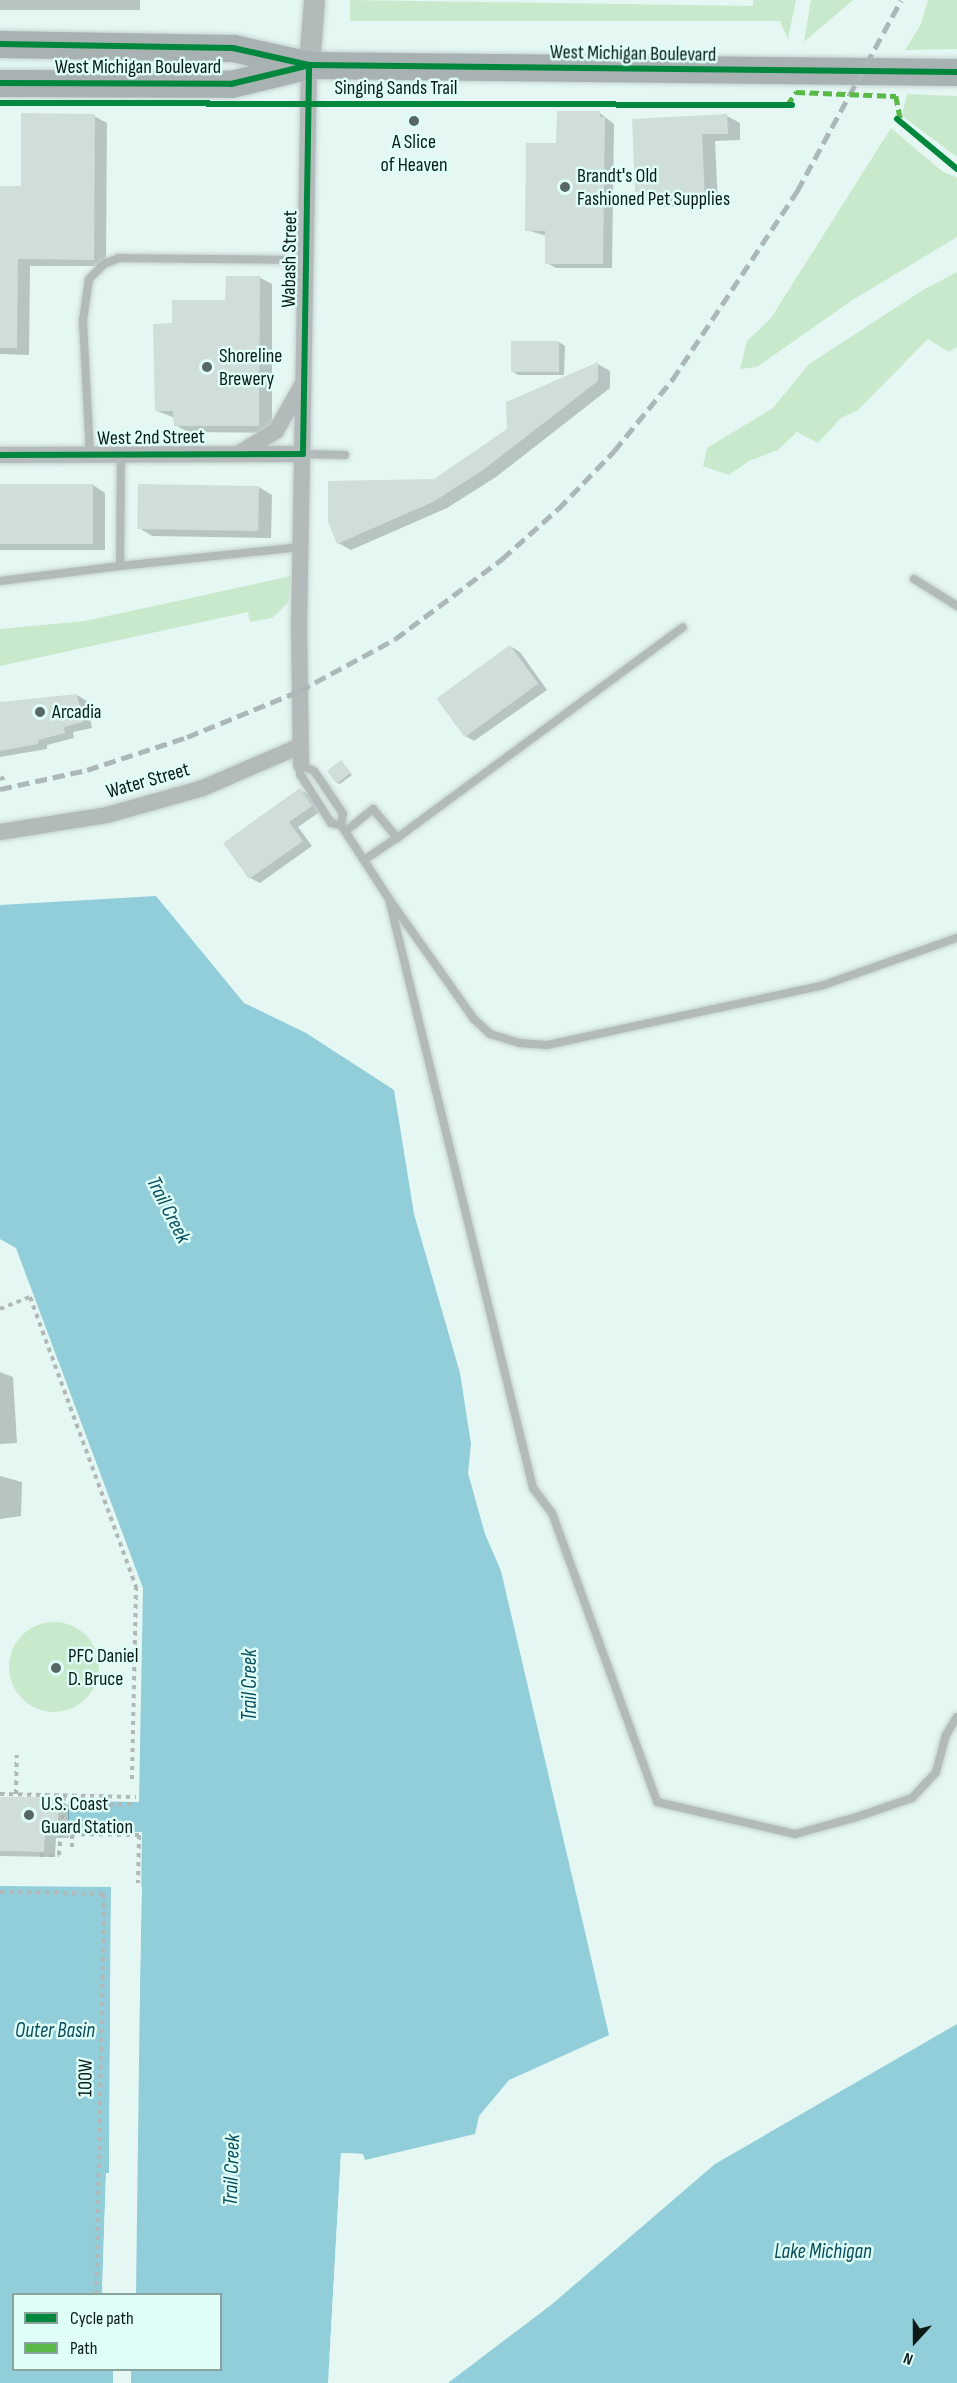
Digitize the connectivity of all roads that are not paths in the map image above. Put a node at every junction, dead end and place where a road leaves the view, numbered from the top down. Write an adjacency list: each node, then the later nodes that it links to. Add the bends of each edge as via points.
1 (310, 6): 3 (street, Wabash Street)
2 (0, 44): 3 (main road, West Michigan Boulevard, via 233,48)
3 (309, 65): 4 (main road, West Michigan Boulevard); 5 (main road, West Michigan Boulevard, via 231,84); 6 (street, Wabash Street)
4 (957, 72)
5 (0, 83)
6 (306, 260): 7 (street, Wabash Street); 11 (lane, via 119,258 104,264 89,279 83,320)
7 (304, 382): 8 (street, Wabash Street, via 276,431); 9 (street, Wabash Street)
8 (238, 453): 9 (street, West 2nd Street); 12 (street, West 2nd Street)
9 (303, 454): 13 (lane); 14 (street, Wabash Street)
10 (0, 455): 11 (street, West 2nd Street)
11 (90, 455): 12 (street, West 2nd Street)
12 (121, 455): 15 (lane)
13 (345, 455)
14 (301, 547): 15 (lane); 20 (street, Wabash Street)
15 (120, 566): 17 (lane)
16 (914, 579): 18 (lane)
17 (0, 580)
18 (957, 606)
19 (683, 627): 24 (lane)
20 (300, 746): 21 (street, Wabash Street); 23 (street, Water Street, via 182,794 107,815)
21 (301, 765): 22 (lane, via 314,771 325,787 343,814); 22 (lane, via 300,774 331,823)
22 (344, 828): 24 (lane, via 373,809); 25 (lane)
23 (0, 832)
24 (397, 838): 25 (lane)
25 (364, 860): 26 (lane)
26 (388, 899): 27 (lane, via 466,1008 490,1034 519,1043 548,1045 824,984); 28 (lane, via 533,1488 552,1513 657,1802 795,1833 857,1817 912,1798 936,1772 946,1735)
27 (957, 938)
28 (957, 1717)

